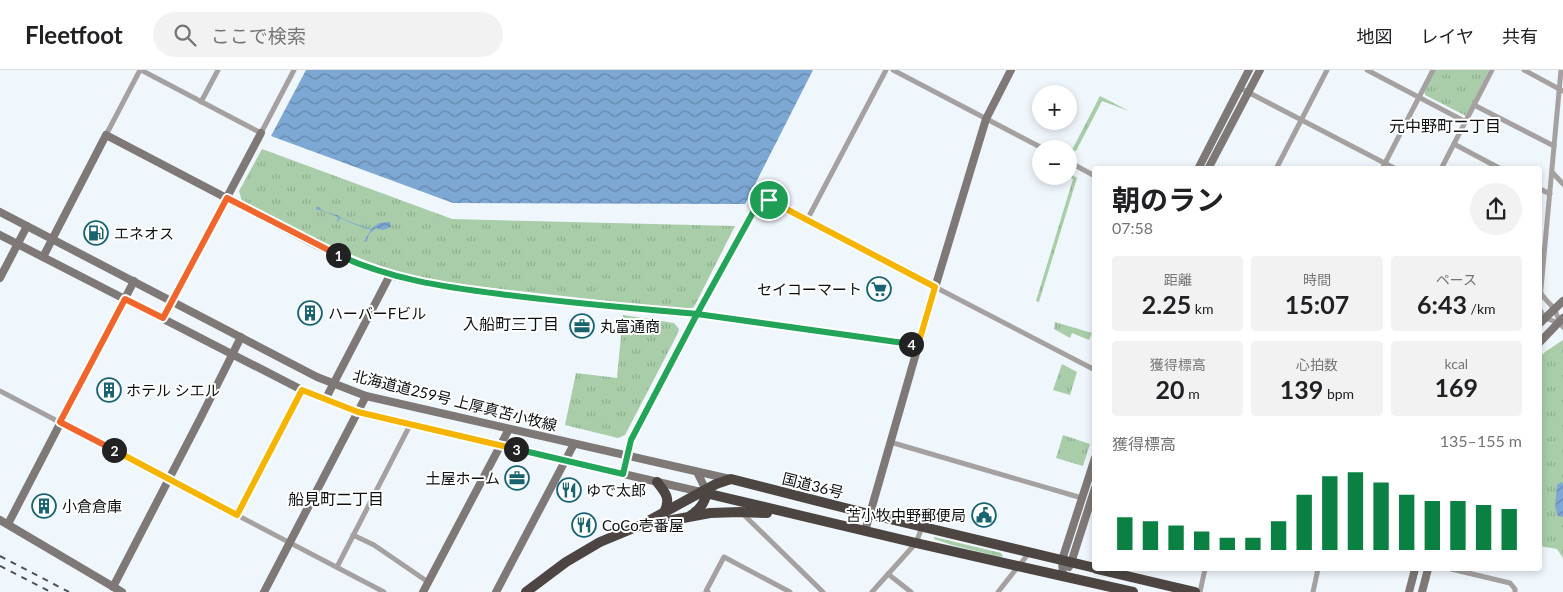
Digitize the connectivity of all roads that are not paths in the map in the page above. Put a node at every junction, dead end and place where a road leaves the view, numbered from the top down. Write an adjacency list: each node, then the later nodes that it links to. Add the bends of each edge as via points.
1 (140, 70): 19 (street); 25 (street)
2 (218, 70): 19 (street)
3 (294, 70): 24 (street)
4 (886, 70): 45 (street)
5 (893, 70): 21 (street)
6 (1011, 70): 21 (street)
7 (1249, 70): 14 (street); 15 (street)
8 (1327, 70): 22 (street)
9 (1366, 70): 18 (street)
10 (1433, 70): 18 (street)
11 (1492, 70): 20 (street)
12 (1524, 70): 16 (street)
13 (1561, 70): 16 (street)
14 (1259, 72): 17 (street)
15 (1240, 88): 17 (street); 31 (street)
16 (1561, 90): 28 (street)
17 (1248, 92): 22 (street); 32 (street)
18 (1419, 97): 23 (street); 29 (street)
19 (201, 102): 24 (street)
20 (1474, 105): 23 (street); 28 (street)
21 (986, 119): 26 (street); 55 (street)
22 (1301, 120): 29 (street); 33 (street)
23 (1466, 122): 27 (street)
24 (261, 134): 43 (street)
25 (106, 135): 43 (street); 48 (street)
26 (1032, 143)
27 (1454, 144): 36 (street); 37 (street)
28 (1554, 146): 38 (street)
29 (1385, 163): 34 (street); 35 (street)
30 (1077, 166): 39 (street)
31 (1200, 166)
32 (1210, 166)
33 (1278, 166)
34 (1384, 166)
35 (1390, 166)
36 (1443, 166)
37 (1495, 166)
38 (1552, 172): 40 (street); 42 (street)
39 (1092, 174)
40 (1563, 184)
41 (1542, 190): 42 (street)
42 (1550, 194): 50 (street)
43 (227, 198): 52 (street, via 314,244); 58 (street)
44 (0, 212): 46 (street, 北海道道259号 上厚真苫小牧線)
45 (808, 220): 55 (street); 61 (street, via 769,200 761,202)
46 (27, 226): 48 (street, 北海道道259号 上厚真苫小牧線); 49 (street)
47 (0, 234): 49 (street)
48 (53, 239): 51 (street); 54 (street, 北海道道259号 上厚真苫小牧線)
49 (18, 244): 51 (street); 53 (street)
50 (1542, 245)
51 (43, 257): 57 (street)
52 (390, 275): 61 (street, via 424,284 530,298); 70 (street)
53 (0, 278)
54 (134, 281): 57 (street); 58 (street, 北海道道259号 上厚真苫小牧線)
55 (935, 287): 67 (street); 69 (street)
56 (1542, 298): 60 (street)
57 (125, 299): 62 (street); 76 (street)
58 (172, 301): 62 (street); 65 (street, 北海道道259号 上厚真苫小牧線)
59 (1563, 301): 60 (street)
60 (1554, 309): 63 (street); 64 (street)
61 (697, 314): 67 (street); 82 (street, via 631,440)
62 (163, 318): 68 (street)
63 (1542, 320): 64 (street)
64 (1562, 323): 66 (street)
65 (241, 337): 68 (street); 70 (street, 北海道道259号 上厚真苫小牧線)
66 (1542, 340)
67 (918, 345): 79 (street)
68 (233, 353): 71 (street); 87 (street)
69 (1092, 368)
70 (334, 384): 73 (street, 北海道道259号 上厚真苫小牧線); 74 (street)
71 (302, 390): 74 (street); 97 (street)
72 (0, 391): 76 (street)
73 (366, 396): 75 (street); 78 (street, 北海道道259号 上厚真苫小牧線)
74 (325, 400): 75 (street)
75 (358, 412): 77 (street); 105 (street)
76 (60, 422): 87 (street); 100 (street)
77 (410, 425): 81 (street); 104 (street)
78 (509, 429): 80 (street, 北海道道259号 上厚真苫小牧線); 81 (street)
79 (890, 442): 92 (street); 96 (street)
80 (574, 444): 82 (street, 北海道道259号 上厚真苫小牧線); 83 (street)
81 (500, 446): 83 (street); 120 (street)
82 (627, 456): 85 (street, 北海道道259号 上厚真苫小牧線); 86 (street)
83 (566, 461): 86 (street); 127 (street)
84 (1092, 467): 92 (street)
85 (696, 472): 88 (street, 北海道道259号 上厚真苫小牧線); 90 (street)
86 (623, 474): 89 (street)
87 (169, 479): 97 (street); 121 (street)
88 (731, 479): 90 (highway); 96 (highway, 国道36号)
89 (657, 482): 90 (street); 94 (highway, via 666,494 668,505)
90 (704, 492): 94 (highway); 95 (highway); 98 (highway, via 702,507)
91 (1092, 496): 108 (street)
92 (1082, 498): 108 (street)
93 (740, 512): 95 (highway); 98 (highway); 131 (street)
94 (664, 513): 101 (highway)
95 (794, 514): 103 (highway)
96 (869, 514): 102 (highway, 国道36号); 103 (street)
97 (237, 515): 105 (street)
98 (686, 518): 101 (highway)
99 (0, 520): 100 (street)
100 (8, 524): 121 (street)
101 (641, 526): 128 (highway, via 600,542)
102 (922, 527): 106 (street); 107 (highway, 国道36号)
103 (865, 531): 106 (highway)
104 (354, 535): 109 (street); 120 (street)
105 (289, 542): 109 (street); 124 (street)
106 (916, 543): 110 (highway); 118 (street)
107 (1030, 553): 108 (highway, 国道36号); 110 (street)
108 (1067, 562): 111 (highway, 国道36号); 119 (street)
109 (337, 567): 125 (street)
110 (1018, 567): 119 (highway); 134 (street)
111 (1092, 567)
112 (1105, 571): 122 (highway, 国道36号)
113 (1205, 571): 137 (street)
114 (1318, 571): 138 (street)
115 (1414, 571): 139 (street)
116 (1427, 571): 140 (street)
117 (1459, 571): 141 (street, via 1510,583)
118 (888, 574): 132 (street); 133 (street)
119 (1063, 576): 135 (highway)
120 (428, 582): 126 (street)
121 (113, 587): 123 (street)
122 (1159, 588): 136 (highway, 国道36号)
123 (122, 592)
124 (264, 592)
125 (384, 592)
126 (423, 592)
127 (496, 592)
128 (526, 592)
129 (708, 592): 130 (street, via 724,557)
130 (790, 592)
131 (823, 592)
132 (872, 592)
133 (911, 592)
134 (998, 592)
135 (1133, 592)
136 (1196, 592)
137 (1200, 592)
138 (1313, 592)
139 (1409, 592)
140 (1422, 592)
141 (1514, 592)

